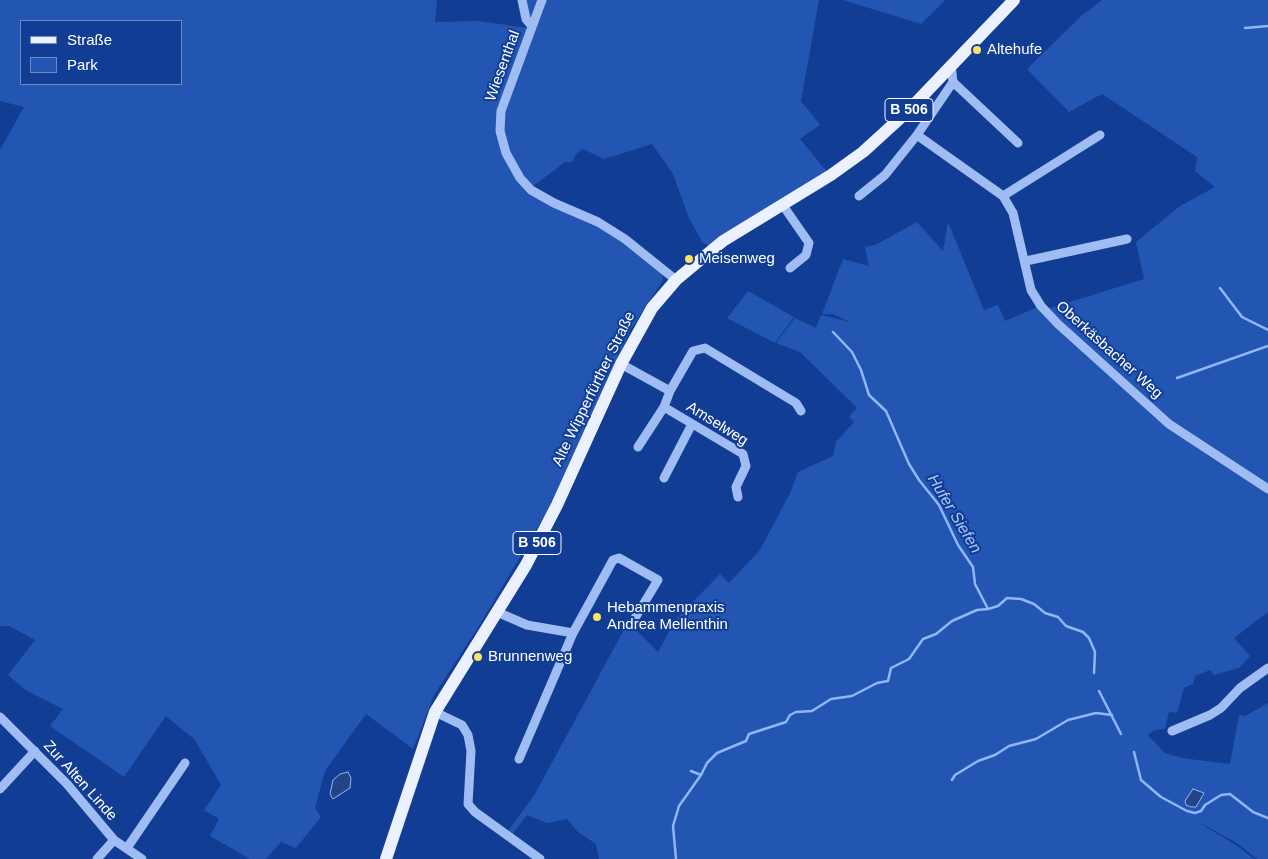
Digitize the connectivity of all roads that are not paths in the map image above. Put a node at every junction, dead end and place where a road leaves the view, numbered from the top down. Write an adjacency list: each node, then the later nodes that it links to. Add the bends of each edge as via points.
1 (522, 0): 4 (street, Wiesenthal, via 526,19)
2 (542, 0): 4 (street, Wiesenthal)
3 (1014, 0): 5 (main road, Alte Wipperfürther Straße / B 506)
4 (532, 26): 16 (street, Wiesenthal, via 501,111 500,131 506,153 520,178 538,194 598,222 625,239)
5 (951, 64): 6 (street); 12 (main road, Alte Wipperfürther Straße / B 506, via 908,111 863,152)
6 (953, 82): 7 (street); 9 (street)
7 (917, 135): 10 (street, via 886,175); 11 (street, Oberkäsbacher Weg)
8 (1100, 135): 11 (street)
9 (1018, 143)
10 (859, 196)
11 (1003, 196): 14 (street, Oberkäsbacher Weg, via 1013,213)
12 (782, 204): 15 (street, via 809,243 806,255); 16 (main road, Alte Wipperfürther Straße / B 506, via 723,241)
13 (1127, 239): 14 (street)
14 (1026, 261): 24 (street, Oberkäsbacher Weg, via 1032,290 1041,306 1058,324 1169,424)
15 (790, 268)
16 (676, 280): 17 (main road, Alte Wipperfürther Straße / B 506, via 652,308)
17 (621, 364): 18 (street); 26 (main road, Alte Wipperfürther Straße / B 506, via 557,505)
18 (670, 391): 19 (street, Amselweg); 20 (street, via 694,351 705,348 796,403)
19 (664, 407): 21 (street, Amselweg); 22 (street, Amselweg)
20 (801, 411)
21 (692, 424): 23 (street); 25 (street, Amselweg, via 743,454 746,466 736,487)
22 (638, 447)
23 (664, 478)
24 (1268, 489)
25 (738, 497)
26 (498, 612): 28 (street, via 527,625); 30 (main road, Alte Wipperfürther Straße / B 506)
27 (635, 618): 28 (street, via 658,580 619,558 613,560)
28 (573, 633): 34 (street)
29 (1268, 668): 32 (street, via 1240,688 1221,708)
30 (435, 712): 41 (main road, Alte Wipperfürther Straße / B 506); 42 (street, via 462,725 468,735 471,751 468,804)
31 (0, 717): 33 (street, Zur Alten Linde)
32 (1172, 731)
33 (35, 751): 36 (street); 37 (street, Zur Alten Linde)
34 (519, 759)
35 (185, 763): 38 (street)
36 (0, 789)
37 (114, 840): 38 (street, Zur Alten Linde); 39 (street)
38 (127, 848): 40 (street, Zur Alten Linde)
39 (97, 859)
40 (142, 859)
41 (386, 859)
42 (540, 859)

